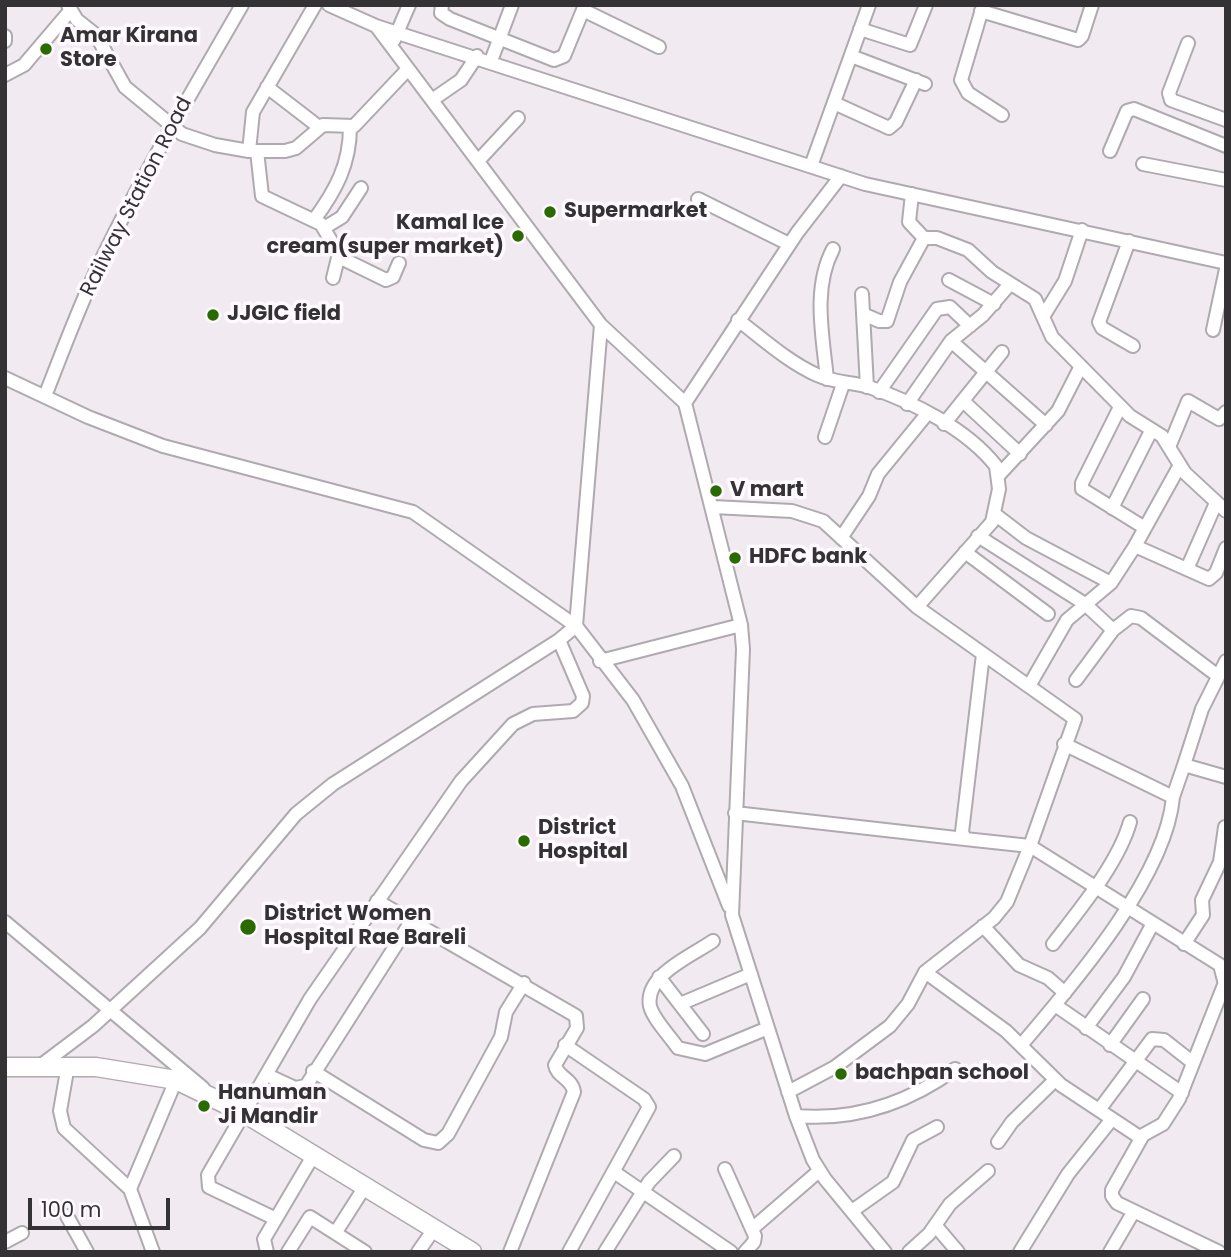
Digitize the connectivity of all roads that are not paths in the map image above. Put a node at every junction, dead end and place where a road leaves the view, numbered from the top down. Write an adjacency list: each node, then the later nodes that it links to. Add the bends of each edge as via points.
1 (242, 5): 31 (street, Railway Station Road)
2 (315, 5): 25 (street)
3 (330, 5): 13 (street)
4 (409, 5): 15 (street)
5 (442, 5): 16 (street, via 444,16)
6 (512, 5): 16 (street)
7 (869, 5): 14 (street)
8 (926, 5): 14 (street, via 909,45)
9 (1092, 5): 12 (street, via 1078,40)
10 (584, 7): 16 (street, via 559,59 547,59); 19 (street)
11 (69, 8): 24 (street, via 24,65); 31 (street, via 96,35 125,87)
12 (982, 8): 28 (street, via 961,80 968,93)
13 (376, 26): 15 (street); 18 (street)
14 (860, 29): 21 (street)
15 (397, 33): 18 (street); 20 (street)
16 (499, 37): 22 (street)
17 (1188, 43): 30 (street, via 1169,93 1171,100)
18 (391, 47): 23 (street)
19 (659, 47)
20 (477, 56): 22 (street); 26 (street, via 461,80)
21 (851, 56): 27 (street); 27 (street, via 920,82 889,128)
22 (491, 61): 39 (street)
23 (408, 69): 26 (street); 33 (street)
24 (5, 75)
25 (267, 87): 32 (street); 35 (street, via 250,122)
26 (432, 100): 37 (street)
27 (834, 103): 39 (street)
28 (1002, 115)
29 (518, 118): 37 (street)
30 (1226, 120)
31 (171, 124): 35 (street, via 196,140); 75 (street, Railway Station Road, via 96,271)
32 (319, 127): 33 (street); 35 (street, via 296,148)
33 (350, 127): 45 (street, via 349,155)
34 (1226, 146): 36 (street, via 1134,109 1127,111)
35 (253, 151): 45 (street, via 264,199)
36 (1110, 151)
37 (478, 161): 63 (street)
38 (1143, 164): 41 (street)
39 (811, 166): 40 (street)
40 (841, 176): 43 (street); 49 (street)
41 (1226, 180)
42 (361, 188): 45 (street, via 342,217)
43 (912, 194): 46 (street); 47 (street, via 909,222)
44 (698, 199): 49 (street)
45 (319, 224): 51 (street)
46 (1082, 230): 48 (street); 61 (street, via 1065,281)
47 (924, 238): 57 (street, via 968,250); 60 (street, via 900,282 887,321)
48 (1129, 241): 53 (street); 67 (street, via 1099,322)
49 (789, 244): 62 (street)
50 (833, 249): 72 (street, via 825,265 821,298)
51 (339, 257): 52 (street, via 386,280); 55 (street)
52 (400, 263)
53 (1226, 263)
54 (1226, 270): 65 (street)
55 (333, 278)
56 (949, 280): 59 (street)
57 (1010, 284): 59 (street); 61 (street, via 1035,299)
58 (862, 294): 60 (street)
59 (994, 304): 64 (street)
60 (863, 314): 74 (street)
61 (1044, 315): 69 (street, via 1052,337)
62 (738, 320): 72 (street, via 791,360); 77 (street)
63 (601, 325): 77 (street); 106 (street)
64 (970, 326): 66 (street); 74 (street, via 950,307 937,309)
65 (1213, 330)
66 (951, 341): 70 (street); 78 (street)
67 (1133, 346)
68 (1002, 352): 70 (street)
69 (1081, 366): 79 (street); 83 (street, via 1066,399)
70 (985, 373): 76 (street); 83 (street)
71 (5, 378): 75 (street)
72 (827, 379): 73 (street)
73 (843, 384): 74 (street); 85 (street)
74 (874, 389): 78 (street)
75 (45, 396): 106 (street, via 163,446 413,512)
76 (963, 401): 82 (street); 87 (street)
77 (685, 403): 90 (street)
78 (907, 404): 80 (street)
79 (1120, 407): 84 (street); 92 (street, via 1082,486)
80 (927, 414): 82 (street); 96 (street, via 878,474)
81 (1224, 418): 86 (street, via 1188,401)
82 (944, 424): 89 (street, via 990,458)
83 (1046, 425): 87 (street)
84 (1151, 431): 86 (street); 92 (street)
85 (825, 437)
86 (1169, 447): 88 (street)
87 (1020, 454): 89 (street)
88 (1180, 465): 91 (street); 94 (street)
89 (998, 476): 93 (street)
90 (713, 507): 96 (street, via 802,513 823,522); 105 (street)
91 (1221, 507): 100 (street)
92 (1112, 508): 94 (street)
93 (996, 515): 95 (street); 101 (street, via 1026,538)
94 (1145, 528): 97 (street)
95 (978, 537): 99 (street); 102 (street)
96 (841, 538): 103 (street)
97 (1135, 546): 100 (street); 101 (street)
98 (1226, 548): 100 (street, via 1212,577)
99 (965, 552): 103 (street); 104 (street)
100 (1187, 569)
101 (1111, 583): 102 (street)
102 (1085, 604): 107 (street); 114 (street, via 1067,620)
103 (917, 607): 109 (street)
104 (1048, 614)
105 (741, 625): 111 (street); 119 (street)
106 (576, 626): 108 (street); 111 (street)
107 (1113, 630): 112 (street, via 1127,618 1141,618); 113 (street)
108 (559, 640): 125 (street, via 583,696 578,708 533,714 513,724 461,781); 144 (street, via 333,784 305,807 200,928)
109 (983, 654): 114 (street); 122 (street, via 962,832)
110 (1226, 661): 112 (street)
111 (600, 662): 127 (street, via 633,700 682,786)
112 (1218, 676): 116 (street)
113 (1076, 680)
114 (1029, 686): 115 (street, via 1074,719)
115 (1064, 744): 118 (street); 123 (street)
116 (1184, 765): 117 (street); 118 (street)
117 (1226, 777)
118 (1173, 797): 126 (street, via 1166,838)
119 (735, 813): 122 (street); 127 (street)
120 (1130, 822): 124 (street)
121 (1225, 827): 134 (street, via 1220,862 1202,900 1203,915)
122 (965, 839): 123 (street)
123 (1030, 846): 124 (street); 131 (street, via 1007,902)
124 (1094, 888): 126 (street); 133 (street)
125 (377, 901): 128 (street); 158 (street, via 310,999)
126 (1125, 908): 130 (street); 140 (street)
127 (732, 915): 136 (street)
128 (412, 920): 138 (street); 157 (street)
129 (5, 922): 144 (street)
130 (1152, 925): 134 (street); 146 (street, via 1124,977)
131 (983, 926): 135 (street); 140 (street, via 1019,965 1048,978)
132 (713, 942): 137 (street)
133 (1053, 944)
134 (1184, 944): 139 (street, via 1220,965)
135 (925, 972): 148 (street); 161 (street, via 891,1026 835,1067)
136 (751, 974): 142 (street); 145 (street)
137 (659, 977): 142 (street); 145 (street, via 650,1007 678,1048 705,1054)
138 (524, 983): 149 (street, via 576,1016 577,1028); 157 (street, via 506,1012 494,1049 448,1134 438,1143 424,1140)
139 (1225, 986): 152 (street)
140 (1065, 993): 143 (street)
141 (1143, 999): 150 (street)
142 (680, 1004): 147 (street)
143 (1055, 1005): 146 (street); 148 (street)
144 (112, 1009): 154 (street); 163 (street)
145 (768, 1028): 161 (street)
146 (1086, 1028): 150 (street)
147 (703, 1034)
148 (1022, 1044): 160 (street)
149 (565, 1045): 176 (street, via 649,1107); 199 (street, via 555,1069 570,1081 574,1091)
150 (1110, 1045): 151 (street)
151 (1134, 1061): 152 (street, via 1156,1038); 162 (street); 164 (street)
152 (1192, 1062): 162 (street)
153 (68, 1065): 154 (highway); 159 (highway); 178 (street, via 60,1111 64,1128)
154 (40, 1066): 155 (highway)
155 (7, 1068)
156 (955, 1069): 166 (street, via 879,1109)
157 (313, 1071): 158 (street, via 300,1090)
158 (267, 1074): 165 (street)
159 (176, 1080): 163 (highway); 178 (street)
160 (1055, 1080): 164 (street); 170 (street)
161 (788, 1092): 166 (street)
162 (1182, 1093): 169 (street, via 1163,1124)
163 (212, 1096): 165 (highway)
164 (1099, 1110): 167 (street)
165 (246, 1114): 171 (highway); 183 (street, via 206,1184)
166 (796, 1116): 174 (street)
167 (1112, 1119): 169 (street); 207 (street, via 1068,1174)
168 (937, 1127): 180 (street, via 914,1140 893,1182)
169 (1140, 1138): 181 (street, via 1112,1190 1114,1200)
170 (998, 1142)
171 (313, 1156): 177 (highway); 183 (street)
172 (674, 1156): 179 (street)
173 (725, 1169): 185 (street)
174 (819, 1171): 180 (street); 185 (street)
175 (988, 1171): 184 (street, via 950,1204)
176 (614, 1172): 179 (street); 200 (street)
177 (363, 1188): 186 (highway); 187 (street)
178 (130, 1189): 194 (street)
179 (642, 1191): 201 (street); 202 (street)
180 (852, 1211): 204 (street)
181 (1134, 1211): 192 (street); 208 (street)
182 (67, 1216): 193 (street)
183 (276, 1219): 191 (street, via 264,1239)
184 (935, 1225): 205 (street); 206 (street)
185 (753, 1228): 203 (street, via 754,1242)
186 (434, 1229): 190 (highway); 197 (street)
187 (336, 1232): 195 (street, via 310,1217); 196 (street)
188 (22, 1234): 189 (street)
189 (5, 1242)
190 (451, 1246): 198 (highway)
191 (269, 1251)
192 (1216, 1251)
193 (88, 1252)
194 (153, 1252)
195 (288, 1252)
196 (365, 1252)
197 (418, 1252)
198 (472, 1252)
199 (510, 1252)
200 (569, 1252)
201 (605, 1252)
202 (731, 1252)
203 (745, 1252)
204 (885, 1252)
205 (909, 1252)
206 (958, 1252)
207 (1020, 1252)
208 (1110, 1252)

